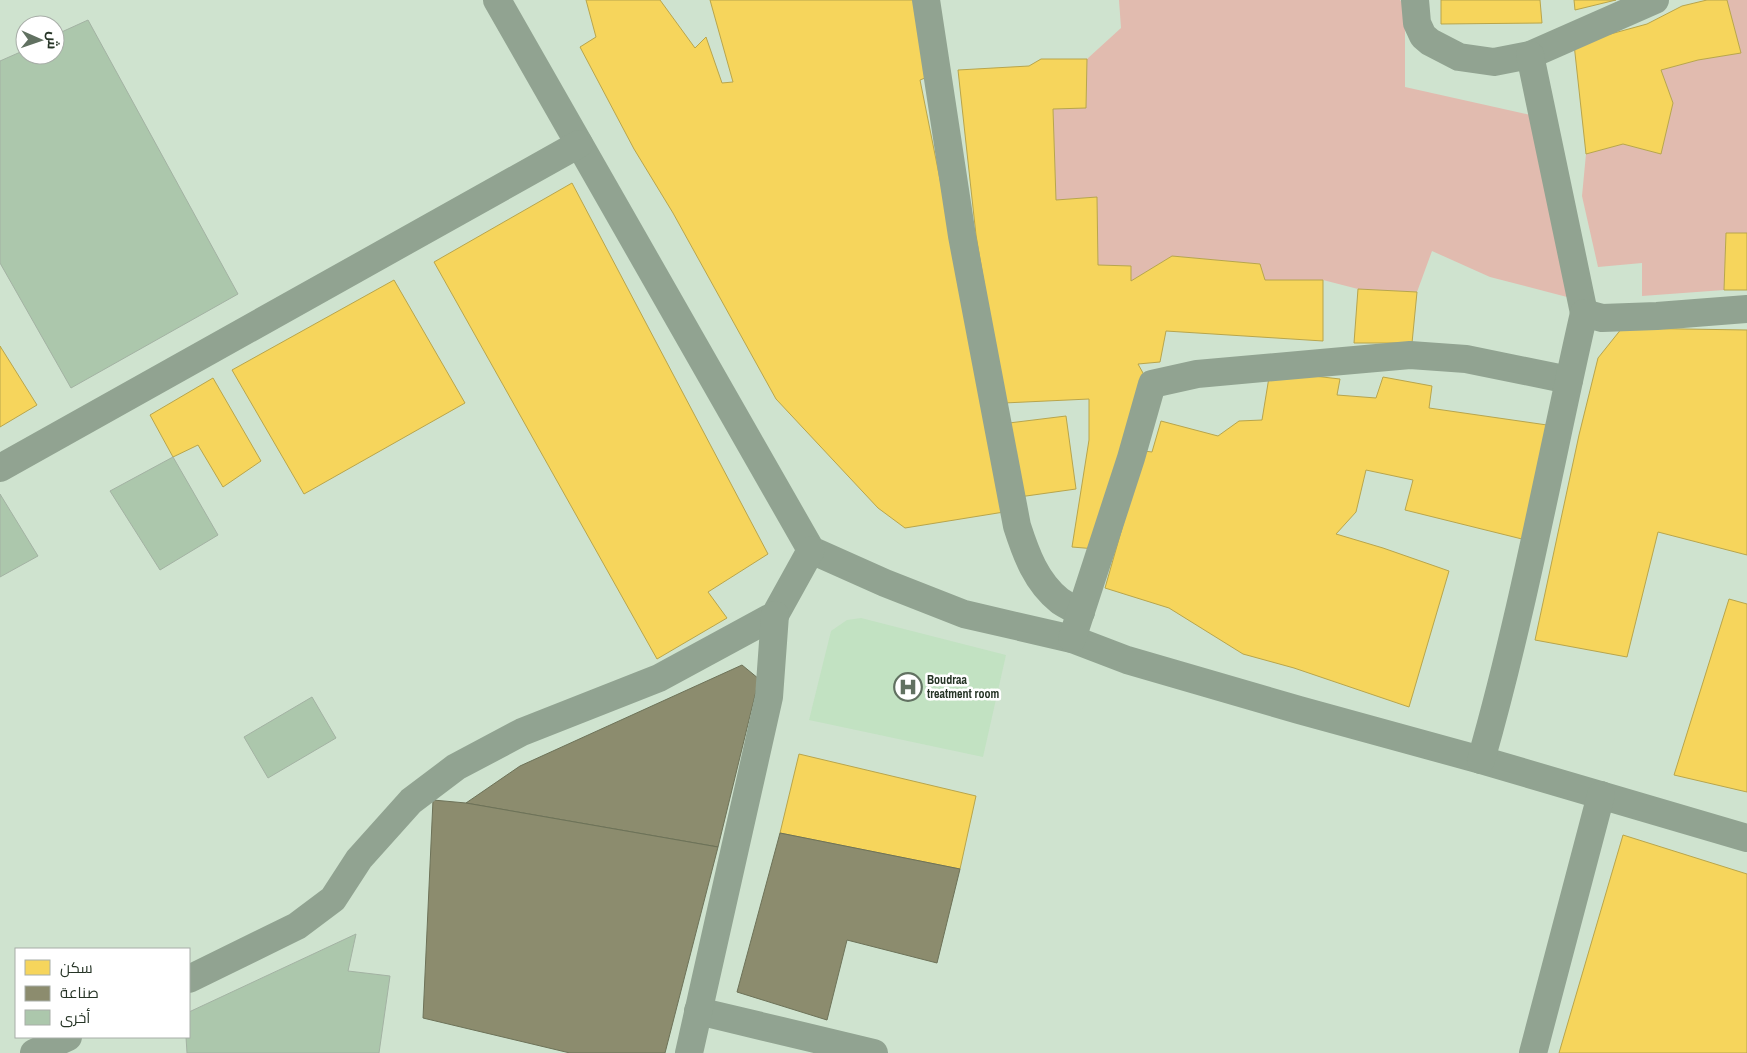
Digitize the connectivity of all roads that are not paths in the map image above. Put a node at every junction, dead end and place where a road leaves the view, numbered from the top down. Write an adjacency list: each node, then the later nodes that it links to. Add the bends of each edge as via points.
1 (497, 0): 6 (street)
2 (926, 0): 12 (street, via 962,236 1017,526 1026,555 1041,582 1060,601)
3 (1415, 0): 5 (street, via 1422,36 1459,57 1494,62)
4 (1651, 1): 5 (street)
5 (1530, 55): 8 (street)
6 (579, 144): 10 (street); 11 (street)
7 (1747, 309): 8 (street, via 1602,318)
8 (1584, 313): 9 (street)
9 (1569, 380): 12 (street, via 1466,359 1410,355 1240,369 1156,382 1150,388 1132,458); 15 (street, via 1498,701)
10 (0, 468)
11 (811, 550): 13 (street); 14 (street, via 964,614)
12 (1081, 612): 14 (street)
13 (775, 615): 18 (street, via 659,678 522,732 456,767 411,801 358,859 333,899 297,926); 19 (street, via 769,697)
14 (1072, 640): 15 (street, via 1127,660)
15 (1481, 760): 16 (street)
16 (1601, 796): 17 (street); 24 (street)
17 (1747, 838)
18 (190, 978)
19 (698, 1011): 22 (street); 23 (street)
20 (66, 1038): 21 (street)
21 (34, 1053)
22 (689, 1053)
23 (874, 1053)
24 (1533, 1053)

